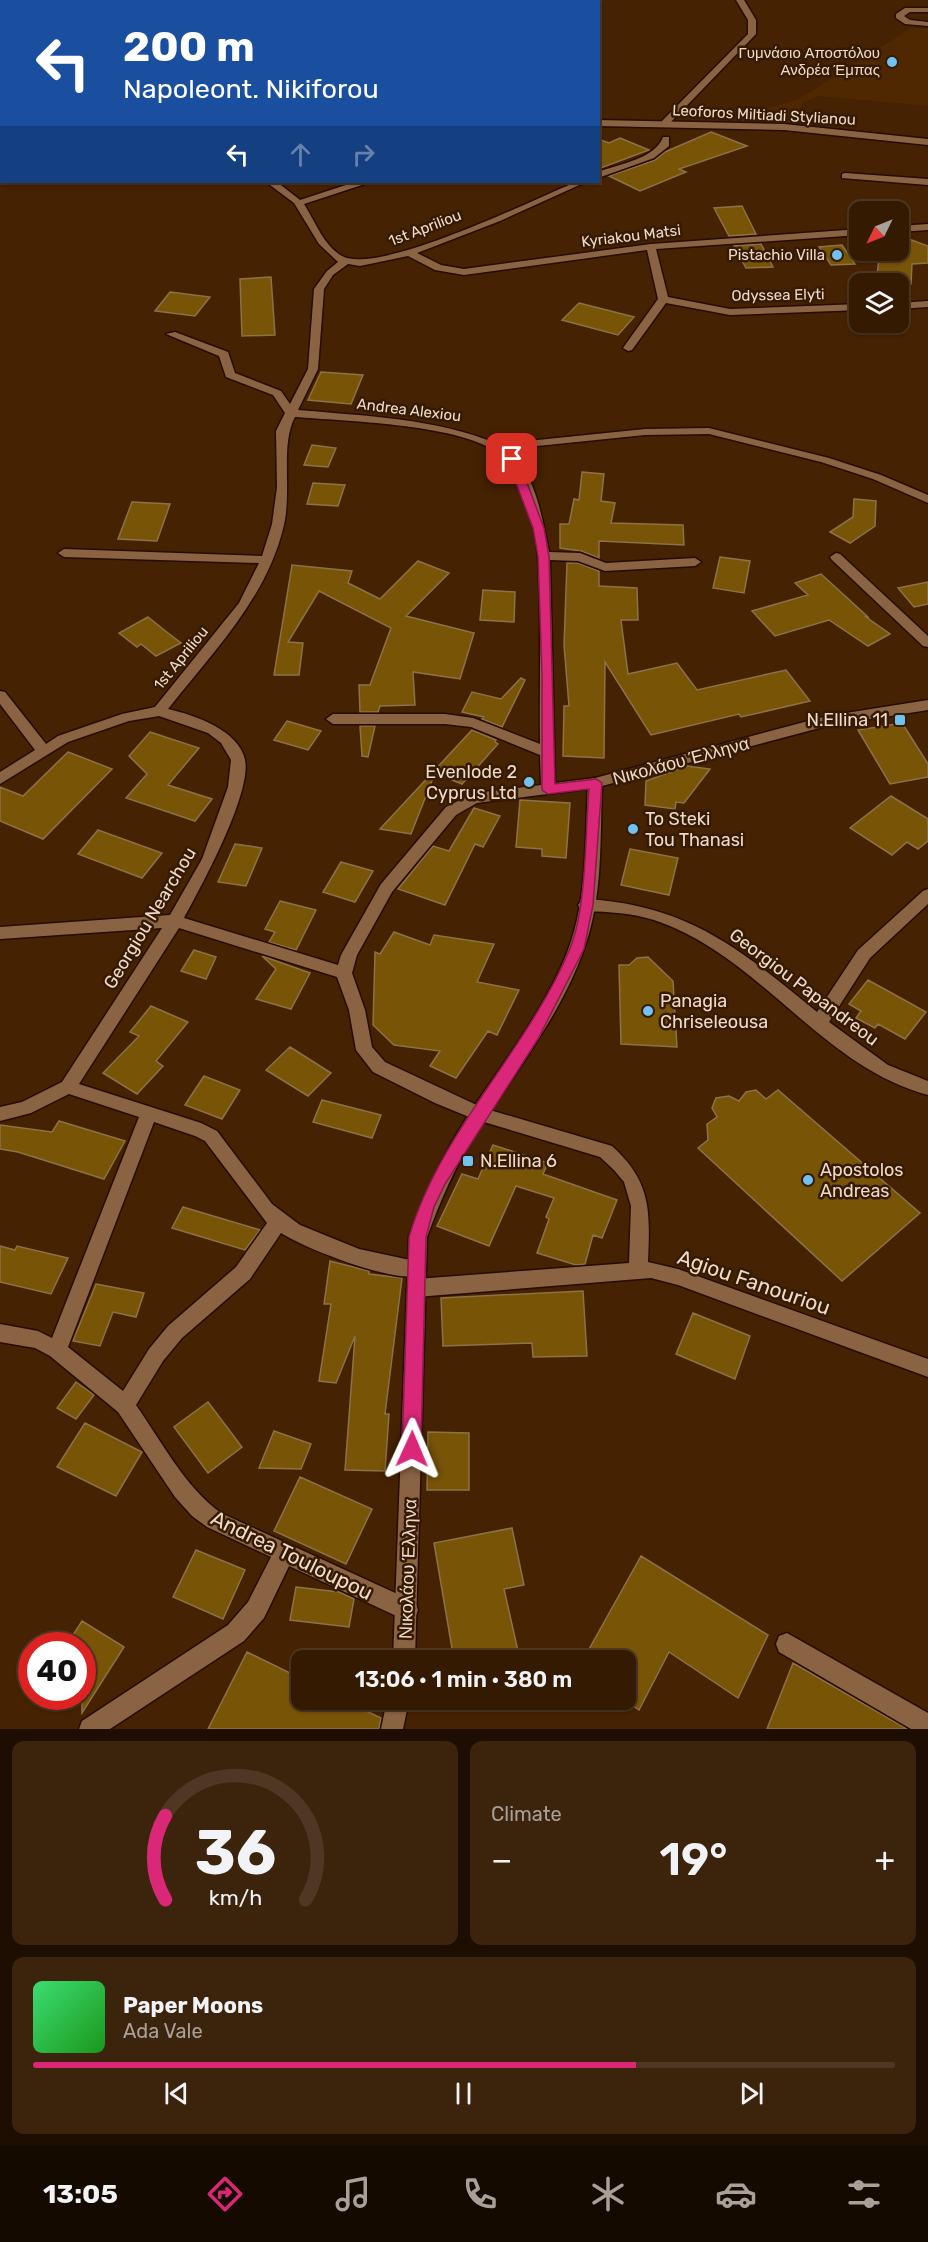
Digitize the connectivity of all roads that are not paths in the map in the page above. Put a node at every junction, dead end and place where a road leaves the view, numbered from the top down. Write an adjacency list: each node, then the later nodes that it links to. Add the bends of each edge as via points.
1 (740, 0): 5 (street, via 752,20 752,34)
2 (928, 10): 3 (street, via 908,10 899,16 908,22)
3 (928, 24)
4 (600, 123): 5 (street, Leoforos Miltiadi Stylianou)
5 (665, 123): 7 (street, Leoforos Miltiadi Stylianou, via 784,128)
6 (666, 139): 8 (street, via 665,146 651,156)
7 (928, 142)
8 (600, 174)
9 (845, 176): 10 (street)
10 (928, 182)
11 (273, 183): 14 (street)
12 (359, 183): 14 (street)
13 (580, 183): 19 (street, 1st Apriliou)
14 (299, 203): 20 (street, via 330,252)
15 (928, 227): 16 (street)
16 (909, 228)
17 (849, 233): 18 (street, Kyriakou Matsi)
18 (651, 247): 19 (street, Kyriakou Matsi, via 464,272 438,268); 21 (street)
19 (410, 253): 20 (street, 1st Apriliou, via 378,262)
20 (345, 261): 27 (street, 1st Apriliou, via 319,289 313,369)
21 (663, 299): 24 (street, Odyssea Elyti, via 730,312); 26 (street)
22 (928, 303): 23 (street)
23 (909, 305)
24 (849, 308)
25 (171, 334): 27 (street, via 224,354 230,375 277,393)
26 (628, 348)
27 (291, 413): 28 (street, Andrea Alexiou, via 455,431); 33 (street, 1st Apriliou, via 282,431 283,487 278,524)
28 (498, 447): 29 (street, via 645,432 710,431 825,460); 31 (street, Andrea Alexiou, via 512,459 521,477)
29 (928, 499)
30 (63, 553): 33 (street)
31 (544, 556): 34 (street, via 580,557 605,567); 41 (street, Andrea Alexiou)
32 (836, 557): 35 (street)
33 (267, 560): 38 (street, 1st Apriliou, via 245,604)
34 (695, 562)
35 (928, 643)
36 (0, 695): 40 (street)
37 (928, 705): 43 (street, Νικολάου Έλληνα, via 827,721)
38 (159, 711): 40 (street, Georgiou Nearchou, via 89,729); 47 (street, Georgiou Nearchou, via 213,730 226,740 238,760 235,787 217,842)
39 (333, 719): 41 (street, via 445,719 473,723)
40 (43, 750): 42 (street, Georgiou Nearchou)
41 (549, 753): 44 (street, Andrea Alexiou)
42 (0, 779)
43 (596, 783): 44 (street); 46 (street, Νικολάου Έλληνα)
44 (548, 790): 49 (street, via 474,798 456,806 386,888 349,956)
45 (928, 895): 50 (street, via 864,954)
46 (586, 905): 50 (street, Georgiou Papandreou, via 634,909 675,922 717,944); 55 (street, Νικολάου Έλληνα, via 577,949 557,990)
47 (175, 921): 48 (street); 49 (street); 51 (street, Georgiou Nearchou)
48 (0, 933)
49 (344, 973): 55 (street, via 357,1010 364,1050 370,1059 396,1076)
50 (819, 1023): 52 (street, Georgiou Papandreou, via 854,1053 913,1085)
51 (68, 1087): 53 (street, via 25,1108); 54 (street)
52 (928, 1088)
53 (0, 1114)
54 (149, 1114): 56 (street, via 211,1136); 61 (street)
55 (480, 1114): 57 (street, Νικολάου Έλληνα, via 426,1207 418,1237); 58 (street, via 606,1151 622,1164 635,1182 640,1203)
56 (278, 1222): 57 (street, via 304,1238 400,1268); 63 (street, via 243,1273 175,1332)
57 (417, 1269): 59 (street, Νικολάου Έλληνα)
58 (638, 1272): 59 (street, Agiou Fanouriou); 62 (street, Agiou Fanouriou, via 651,1270 678,1277)
59 (416, 1288): 65 (street, Νικολάου Έλληνα)
60 (0, 1333): 61 (street, Andrea Touloupou, via 38,1340)
61 (57, 1350): 63 (street, Andrea Touloupou)
62 (928, 1368)
63 (125, 1405): 64 (street, Andrea Touloupou, via 199,1509)
64 (284, 1553): 65 (street, Andrea Touloupou); 70 (street, via 256,1610 236,1633)
65 (407, 1610): 67 (street, Νικολάου Έλληνα)
66 (787, 1644): 69 (street)
67 (405, 1650)
68 (396, 1710): 71 (street)
69 (928, 1726)
70 (90, 1729)
71 (392, 1729)

